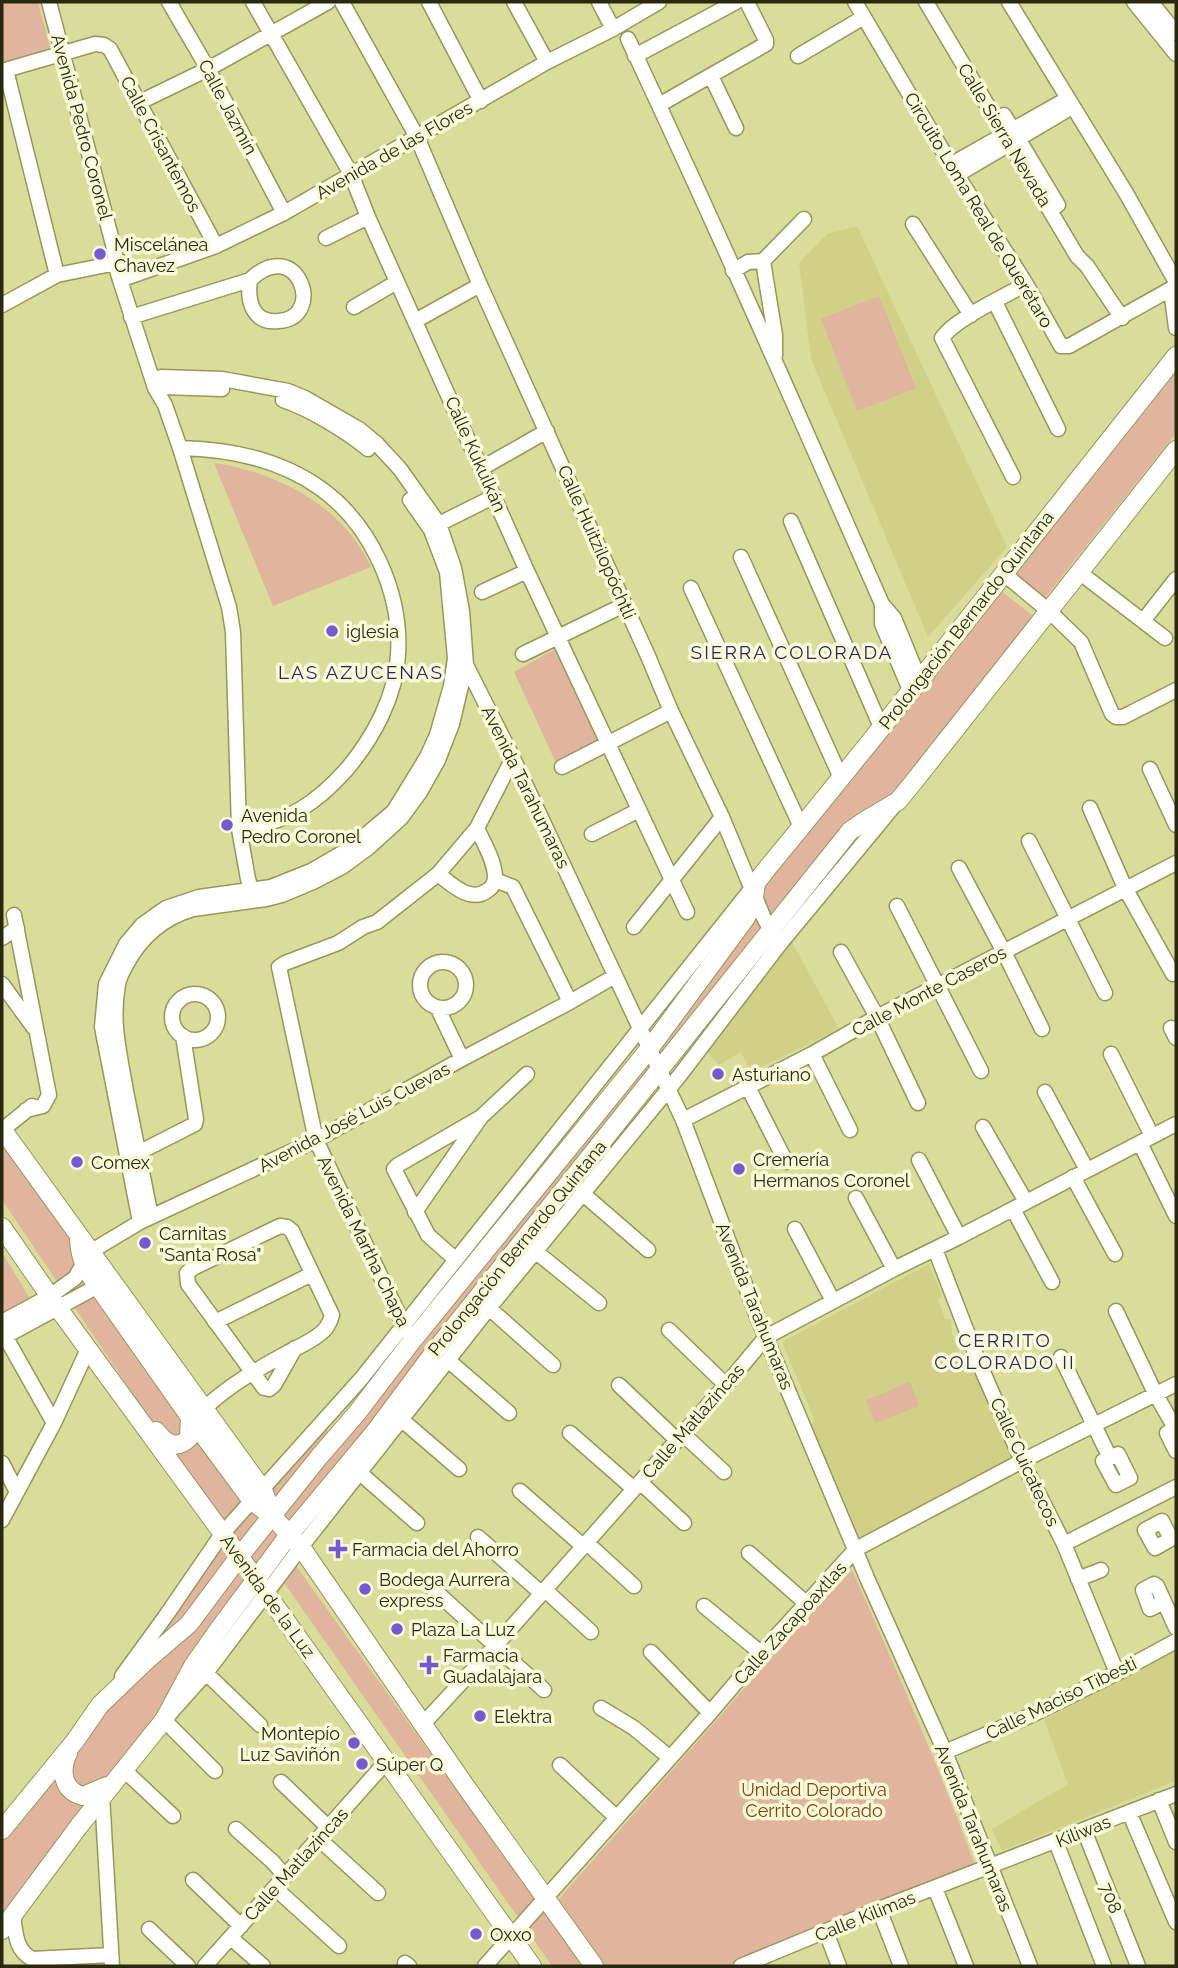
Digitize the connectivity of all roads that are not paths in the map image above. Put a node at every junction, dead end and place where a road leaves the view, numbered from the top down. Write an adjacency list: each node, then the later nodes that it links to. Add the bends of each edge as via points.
1 (49, 2): 22 (street, Avenida Pedro Coronel)
2 (169, 2): 27 (street, Calle Jazmín)
3 (253, 2): 20 (street, Calle Kukulkán)
4 (328, 2): 20 (street)
5 (342, 2): 36 (street, Calle Huitzilopóchtli)
6 (429, 2): 30 (street)
7 (514, 2): 26 (street)
8 (599, 2): 18 (street)
9 (659, 2): 18 (street, Avenida de las Flores)
10 (736, 2): 24 (street)
11 (747, 2): 29 (street, via 766,44)
12 (855, 2): 17 (street, Circuito Loma Real de Querétaro)
13 (926, 2): 35 (street, Calle Sierra Nevada)
14 (937, 2): 35 (street, Calle Sierra Nevada)
15 (1009, 2): 32 (street)
16 (1146, 5): 19 (street); 23 (street)
17 (864, 17): 25 (street); 37 (street, Circuito Loma Real de Querétaro)
18 (613, 29): 26 (street, Avenida de las Flores)
19 (1176, 33)
20 (272, 34): 27 (street); 38 (street, Calle Kukulkán)
21 (628, 39): 24 (street)
22 (63, 53): 28 (street); 31 (street, Calle Crisantemos, via 104,45); 45 (street, Avenida Pedro Coronel)
23 (1176, 54)
24 (635, 55): 33 (street)
25 (798, 56)
26 (547, 62): 30 (street, Avenida de las Flores)
27 (208, 69): 31 (street); 39 (street, Calle Jazmín)
28 (4, 70): 48 (street)
29 (711, 76): 33 (street); 34 (street)
30 (481, 101): 36 (street, Avenida de las Flores)
31 (138, 103): 44 (street, Calle Crisantemos)
32 (1069, 103): 35 (street); 54 (street, via 1126,193)
33 (659, 105): 47 (street)
34 (736, 128)
35 (1011, 136): 37 (street); 60 (street, Calle Sierra Nevada, via 1077,257)
36 (417, 137): 38 (street, Avenida de las Flores); 53 (street, Calle Huitzilopóchtli)
37 (953, 170): 52 (street, Circuito Loma Real de Querétaro)
38 (351, 174): 39 (street, Avenida de las Flores); 40 (street, Calle Kukulkán)
39 (284, 213): 44 (street, Avenida de las Flores)
40 (368, 217): 43 (street); 51 (street, Calle Kukulkán)
41 (804, 219): 46 (street)
42 (913, 223): 59 (street)
43 (326, 238)
44 (216, 246): 49 (street, Avenida de las Flores)
45 (118, 259): 48 (street); 49 (street, Avenida Pedro Coronel)
46 (763, 261): 47 (street, via 748,262); 64 (street)
47 (733, 271): 64 (street)
48 (57, 275): 55 (street)
49 (124, 279): 58 (street, Avenida Pedro Coronel)
50 (250, 279): 50 (street, via 251,305 266,320 288,319 302,304 302,282 286,267 265,268); 58 (street)
51 (397, 282): 57 (street); 61 (street, Calle Kukulkán)
52 (1026, 284): 56 (street); 60 (street, Circuito Loma Real de Querétaro, via 1060,346)
53 (480, 285): 61 (street); 67 (street, Calle Huitzilopóchtli)
54 (1174, 286): 60 (street, Circuito Loma Real de Querétaro); 62 (street)
55 (2, 302)
56 (995, 302): 59 (street); 66 (street)
57 (354, 307)
58 (136, 315): 65 (street, Avenida Pedro Coronel)
59 (971, 315): 71 (street, via 942,338)
60 (1122, 318)
61 (415, 321): 70 (street, Calle Kukulkán)
62 (1176, 328)
63 (1176, 356): 79 (main road, Prolongación Bernardo Quintana)
64 (775, 360): 90 (street, via 882,604 894,618)
65 (158, 383): 68 (street, Avenida Pedro Coronel); 73 (street, via 222,388 317,410 372,452)
66 (1058, 429)
67 (547, 431): 70 (street); 83 (street, Calle Huitzilopóchtli)
68 (180, 448): 105 (street, Avenida Pedro Coronel, via 232,625); 105 (street, via 258,458 320,488 355,522 374,549 395,612 395,674 378,725 359,755 306,807 272,822)
69 (1176, 450): 78 (main road, Prolongación Bernardo Quintana)
70 (482, 468): 72 (street, Calle Kukulkán)
71 (1013, 477)
72 (495, 496): 75 (street); 77 (street, Calle Kukulkán)
73 (416, 500): 75 (street); 89 (street, via 447,572)
74 (791, 522): 93 (street)
75 (439, 524): 89 (street, via 460,600)
76 (741, 557): 98 (street)
77 (527, 571): 82 (street); 86 (street, Calle Kukulkán)
78 (1079, 572): 84 (main road, Prolongación Bernardo Quintana); 85 (street)
79 (1003, 573): 84 (street); 90 (main road, Prolongación Bernardo Quintana)
80 (1176, 579): 85 (street)
81 (691, 588): 103 (street)
82 (482, 592)
83 (624, 605): 86 (street); 92 (street, Calle Huitzilopóchtli)
84 (1050, 612): 91 (street, via 1084,648 1116,717); 120 (main road, Prolongación Bernardo Quintana, via 898,801 850,831)
85 (1143, 621): 87 (street)
86 (558, 638): 88 (street); 94 (street, Calle Kukulkán)
87 (1165, 638)
88 (523, 654)
89 (461, 661): 95 (street, Avenida Tarahumaras); 115 (street, via 437,735 398,815 347,864 313,883 282,895)
90 (914, 684): 93 (main road, Prolongación Bernardo Quintana)
91 (1176, 690)
92 (671, 711): 94 (street); 101 (street, Calle Huitzilopóchtli)
93 (881, 727): 98 (main road, Prolongación Bernardo Quintana)
94 (609, 742): 96 (street); 100 (street, Calle Kukulkán)
95 (513, 758): 104 (street, Avenida Martha Chapa); 125 (street, Avenida Tarahumaras)
96 (562, 767)
97 (1150, 769): 102 (street)
98 (841, 778): 103 (main road, Prolongación Bernardo Quintana)
99 (1090, 808): 113 (street)
100 (639, 810): 106 (street); 111 (street, Calle Kukulkán)
101 (722, 817): 111 (street); 114 (street, Calle Huitzilopóchtli)
102 (1176, 825)
103 (802, 827): 114 (main road, Prolongación Bernardo Quintana)
104 (477, 828): 110 (street, Avenida Martha Chapa); 112 (street)
105 (239, 829): 115 (street, Avenida Pedro Coronel)
106 (592, 834)
107 (1029, 841): 118 (street)
108 (1176, 863): 113 (street, Calle Monte Caseros)
109 (959, 868): 123 (street)
110 (438, 874): 112 (street, via 470,894 488,891); 153 (street, Avenida Martha Chapa, via 381,920 279,967)
111 (671, 879): 117 (street, Calle Kukulkán); 119 (street)
112 (495, 880): 129 (street, via 513,887)
113 (1125, 888): 118 (street, Calle Monte Caseros); 124 (street)
114 (754, 889): 120 (street, Calle Huitzilopóchtli); 132 (street, Prolongación Bernardo Quintana); 136 (main road, Prolongación Bernardo Quintana, via 746,919)
115 (252, 895): 155 (street, via 189,910 146,929 106,984 102,1027)
116 (897, 906): 127 (street)
117 (687, 912)
118 (1069, 919): 123 (street, Calle Monte Caseros); 128 (street)
119 (634, 927)
120 (775, 937): 140 (main road, Prolongación Bernardo Quintana); 144 (street, Prolongación Bernardo Quintana)
121 (2, 938): 134 (street, via 16,922)
122 (841, 952): 131 (street)
123 (1004, 952): 127 (street, Calle Monte Caseros); 133 (street)
124 (1173, 974)
125 (615, 976): 129 (street, Avenida José Luis Cuevas); 132 (street, Avenida Tarahumaras)
126 (2, 984): 134 (street)
127 (938, 986): 131 (street, Calle Monte Caseros); 141 (street)
128 (1105, 993)
129 (570, 1002): 139 (street, Avenida José Luis Cuevas)
130 (437, 1007): 139 (street)
131 (877, 1017): 137 (street, Calle Monte Caseros); 146 (street)
132 (641, 1029): 136 (street, Avenida Tarahumaras); 173 (street, Prolongación Bernardo Quintana)
133 (1042, 1029)
134 (36, 1031): 151 (street, via 48,1091)
135 (183, 1036): 155 (street, via 195,1125)
136 (650, 1048): 140 (street, Avenida Tarahumaras); 186 (main road, Prolongación Bernardo Quintana)
137 (812, 1054): 143 (street, Calle Monte Caseros); 152 (street)
138 (1111, 1054): 154 (street)
139 (462, 1059): 153 (street, Avenida José Luis Cuevas)
140 (660, 1070): 144 (street, Avenida Tarahumaras); 227 (main road, Prolongación Bernardo Quintana, via 438,1347)
141 (981, 1071)
142 (527, 1074): 147 (street)
143 (748, 1087): 148 (street, Calle Monte Caseros); 157 (street)
144 (668, 1089): 148 (street, Avenida Tarahumaras); 159 (street, Prolongación Bernardo Quintana)
145 (1045, 1092): 158 (street)
146 (918, 1103)
147 (481, 1117): 162 (street); 162 (street, via 396,1167)
148 (683, 1120): 187 (street, Avenida Tarahumaras)
149 (1176, 1124): 154 (street, Calle Matlazincas)
150 (983, 1127): 161 (street)
151 (2, 1130): 172 (main road, via 79,1237)
152 (850, 1130)
153 (316, 1140): 164 (street, Avenida José Luis Cuevas); 186 (street, Avenida Martha Chapa)
154 (1146, 1140): 158 (street, Calle Matlazincas); 163 (street)
155 (133, 1156): 164 (street)
156 (919, 1160): 167 (street)
157 (786, 1162)
158 (1080, 1173): 161 (street, Calle Matlazincas); 171 (street)
159 (582, 1194): 168 (street); 170 (street, Prolongación Bernardo Quintana)
160 (856, 1198): 174 (street)
161 (1019, 1205): 167 (street, Calle Matlazincas); 176 (street)
162 (415, 1212): 173 (street, via 428,1235)
163 (1176, 1216)
164 (146, 1220): 172 (street, Avenida José Luis Cuevas)
165 (2, 1227): 179 (main road, Avenida de la Luz)
166 (795, 1229): 178 (street)
167 (959, 1237): 169 (street, Calle Matlazincas)
168 (648, 1250)
169 (935, 1250): 174 (street, Calle Matlazincas); 209 (street, Calle Cuicatecos)
170 (535, 1251): 180 (street); 181 (street, Prolongación Bernardo Quintana)
171 (1115, 1254)
172 (87, 1258): 177 (main road); 179 (street, Avenida José Luis Cuevas); 199 (main road)
173 (457, 1260): 186 (street, Prolongación Bernardo Quintana)
174 (894, 1269): 178 (street, Calle Matlazincas)
175 (312, 1274): 183 (street); 183 (street, via 292,1231 284,1226 193,1268 187,1273 188,1284); 188 (street, via 332,1315 320,1334)
176 (1052, 1282)
177 (98, 1286): 179 (street); 199 (main road)
178 (833, 1301): 187 (street, Calle Matlazincas)
179 (54, 1302): 185 (street); 189 (main road, Avenida de la Luz)
180 (598, 1303)
181 (489, 1308): 191 (street, Prolongación Bernardo Quintana); 192 (street)
182 (1116, 1311): 198 (street)
183 (215, 1322): 194 (street)
184 (669, 1330): 197 (street)
185 (3, 1332): 202 (street)
186 (408, 1333): 218 (street, Prolongación Bernardo Quintana); 220 (main road, Prolongación Bernardo Quintana, via 357,1413)
187 (766, 1337): 197 (street, Calle Matlazincas); 230 (street, Avenida Tarahumaras)
188 (295, 1348): 194 (street); 194 (street, via 269,1388)
189 (88, 1349): 193 (main road, Avenida de la Luz); 202 (street)
190 (1061, 1357): 203 (street)
191 (449, 1360): 200 (street); 201 (street, Prolongación Bernardo Quintana)
192 (553, 1365)
193 (104, 1371): 199 (main road, via 122,1384 167,1443 186,1442); 225 (main road, Avenida de la Luz)
194 (251, 1373): 199 (street)
195 (1176, 1384): 198 (street, Calle Zacapoaxtlas)
196 (619, 1385): 206 (street)
197 (726, 1385): 206 (street, Calle Matlazincas)
198 (1155, 1393): 203 (street, Calle Zacapoaxtlas); 204 (street)
199 (197, 1412): 218 (main road)
200 (509, 1413)
201 (402, 1420): 211 (street); 213 (street, Prolongación Bernardo Quintana)
202 (54, 1423): 217 (street)
203 (1093, 1425): 208 (street); 209 (street, Calle Zacapoaxtlas)
204 (1176, 1428): 207 (street, via 1167,1433)
205 (569, 1433): 214 (street)
206 (680, 1437): 212 (street); 214 (street, Calle Matlazincas)
207 (1176, 1451)
208 (1110, 1458)
209 (1022, 1461): 228 (street, Calle Cuicatecos); 230 (street, Calle Zacapoaxtlas)
210 (2, 1463): 217 (street)
211 (459, 1469)
212 (724, 1472)
213 (360, 1473): 222 (street); 227 (street, Prolongación Bernardo Quintana)
214 (637, 1485): 223 (street); 229 (street, Calle Matlazincas)
215 (1176, 1487): 219 (street)
216 (520, 1491): 229 (street)
217 (17, 1492): 221 (street)
218 (258, 1495): 220 (main road); 225 (street, Prolongación Bernardo Quintana)
219 (1144, 1504): 224 (street); 228 (street)
220 (273, 1517): 227 (main road); 232 (main road, Prolongación Bernardo Quintana)
221 (2, 1520)
222 (417, 1523)
223 (684, 1523)
224 (1154, 1524)
225 (222, 1534): 232 (main road, Avenida de la Luz); 251 (street, Prolongación Bernardo Quintana)
226 (478, 1537): 238 (street)
227 (295, 1541): 235 (main road, Prolongación Bernardo Quintana); 255 (main road)
228 (1064, 1544): 234 (street, Calle Cuicatecos)
229 (585, 1545): 236 (street); 238 (street, Calle Matlazincas)
230 (856, 1549): 240 (street, Calle Zacapoaxtlas); 258 (street, Avenida Tarahumaras)
231 (749, 1553): 240 (street)
232 (239, 1557): 235 (main road, Avenida de la Luz); 251 (main road, Prolongación Bernardo Quintana, via 189,1624)
233 (1101, 1570): 234 (street)
234 (1078, 1579): 249 (street, Calle Cuicatecos)
235 (261, 1586): 248 (street, Prolongación Bernardo Quintana); 254 (main road, Prolongación Bernardo Quintana, via 193,1666); 260 (main road, Avenida de la Luz)
236 (634, 1586)
237 (433, 1589): 245 (street)
238 (543, 1591): 243 (street); 245 (street, Calle Matlazincas)
239 (1164, 1602): 242 (street)
240 (807, 1604): 247 (street, Calle Zacapoaxtlas)
241 (704, 1606): 247 (street)
242 (1176, 1628)
243 (592, 1632)
244 (1176, 1641): 249 (street, Calle Maciso Tibesti)
245 (496, 1645): 250 (street); 255 (street, Calle Matlazincas)
246 (651, 1652): 253 (street)
247 (761, 1653): 253 (street, Calle Zacapoaxtlas)
248 (206, 1673): 254 (street, Prolongación Bernardo Quintana); 256 (street)
249 (1117, 1673): 258 (street, Calle Maciso Tibesti)
250 (544, 1690)
251 (100, 1705): 257 (main road, Prolongación Bernardo Quintana)
252 (600, 1708): 259 (street)
253 (710, 1713): 259 (street, Calle Zacapoaxtlas)
254 (164, 1720): 262 (main road, Prolongación Bernardo Quintana); 263 (street)
255 (423, 1724): 283 (main road)
256 (260, 1725)
257 (75, 1741): 265 (main road, via 63,1768 71,1791 88,1796); 272 (main road, Prolongación Bernardo Quintana)
258 (944, 1752): 277 (street, Avenida Tarahumaras)
259 (669, 1757): 270 (street, Calle Zacapoaxtlas)
260 (386, 1762): 274 (street, Calle Matlazincas); 290 (main road, Avenida de la Luz)
261 (561, 1765): 270 (street)
262 (123, 1769): 265 (main road, Prolongación Bernardo Quintana); 269 (street)
263 (215, 1771)
264 (281, 1782): 274 (street)
265 (106, 1790): 286 (main road, Prolongación Bernardo Quintana); 294 (street)
266 (1176, 1794): 267 (street, Kiliwas)
267 (1159, 1800): 268 (street, Kiliwas); 276 (street)
268 (1129, 1812): 273 (street, Kiliwas); 285 (street)
269 (173, 1816)
270 (617, 1818): 283 (street, Calle Zacapoaxtlas)
271 (236, 1829): 278 (street)
272 (2, 1830)
273 (1084, 1830): 275 (street, Kiliwas); 307 (street, 708)
274 (324, 1833): 278 (street, Calle Matlazincas); 282 (street)
275 (1056, 1842): 277 (street, Kiliwas); 306 (street, 708)
276 (1176, 1842)
277 (989, 1866): 281 (street, Calle Kilimas); 305 (street, Avenida Tarahumaras)
278 (285, 1876): 280 (street, Calle Matlazincas)
279 (193, 1880): 287 (street)
280 (275, 1888): 287 (street, Calle Matlazincas); 292 (street)
281 (935, 1888): 284 (street, Calle Kilimas); 304 (street)
282 (378, 1893)
283 (545, 1897): 290 (street, Calle Zacapoaxtlas); 300 (main road)
284 (878, 1909): 289 (street, Calle Kilimas); 303 (street)
285 (1176, 1922)
286 (7, 1923): 294 (street, via 18,1947 32,1959)
287 (241, 1926): 291 (street, Calle Matlazincas)
288 (149, 1929): 295 (street)
289 (825, 1932): 293 (street, Calle Kilimas); 302 (street)
290 (511, 1936): 298 (street, Calle Zacapoaxtlas); 299 (main road, Avenida de la Luz)
291 (231, 1938): 296 (street, Calle Matlazincas); 297 (street)
292 (339, 1946)
293 (773, 1960): 301 (street, Calle Kilimas)
294 (112, 1961)
295 (188, 1966)
296 (205, 1966)
297 (263, 1966)
298 (485, 1966)
299 (532, 1966)
300 (594, 1966)
301 (741, 1966)
302 (839, 1966)
303 (901, 1966)
304 (966, 1966)
305 (1030, 1966)
306 (1104, 1966)
307 (1138, 1966)

